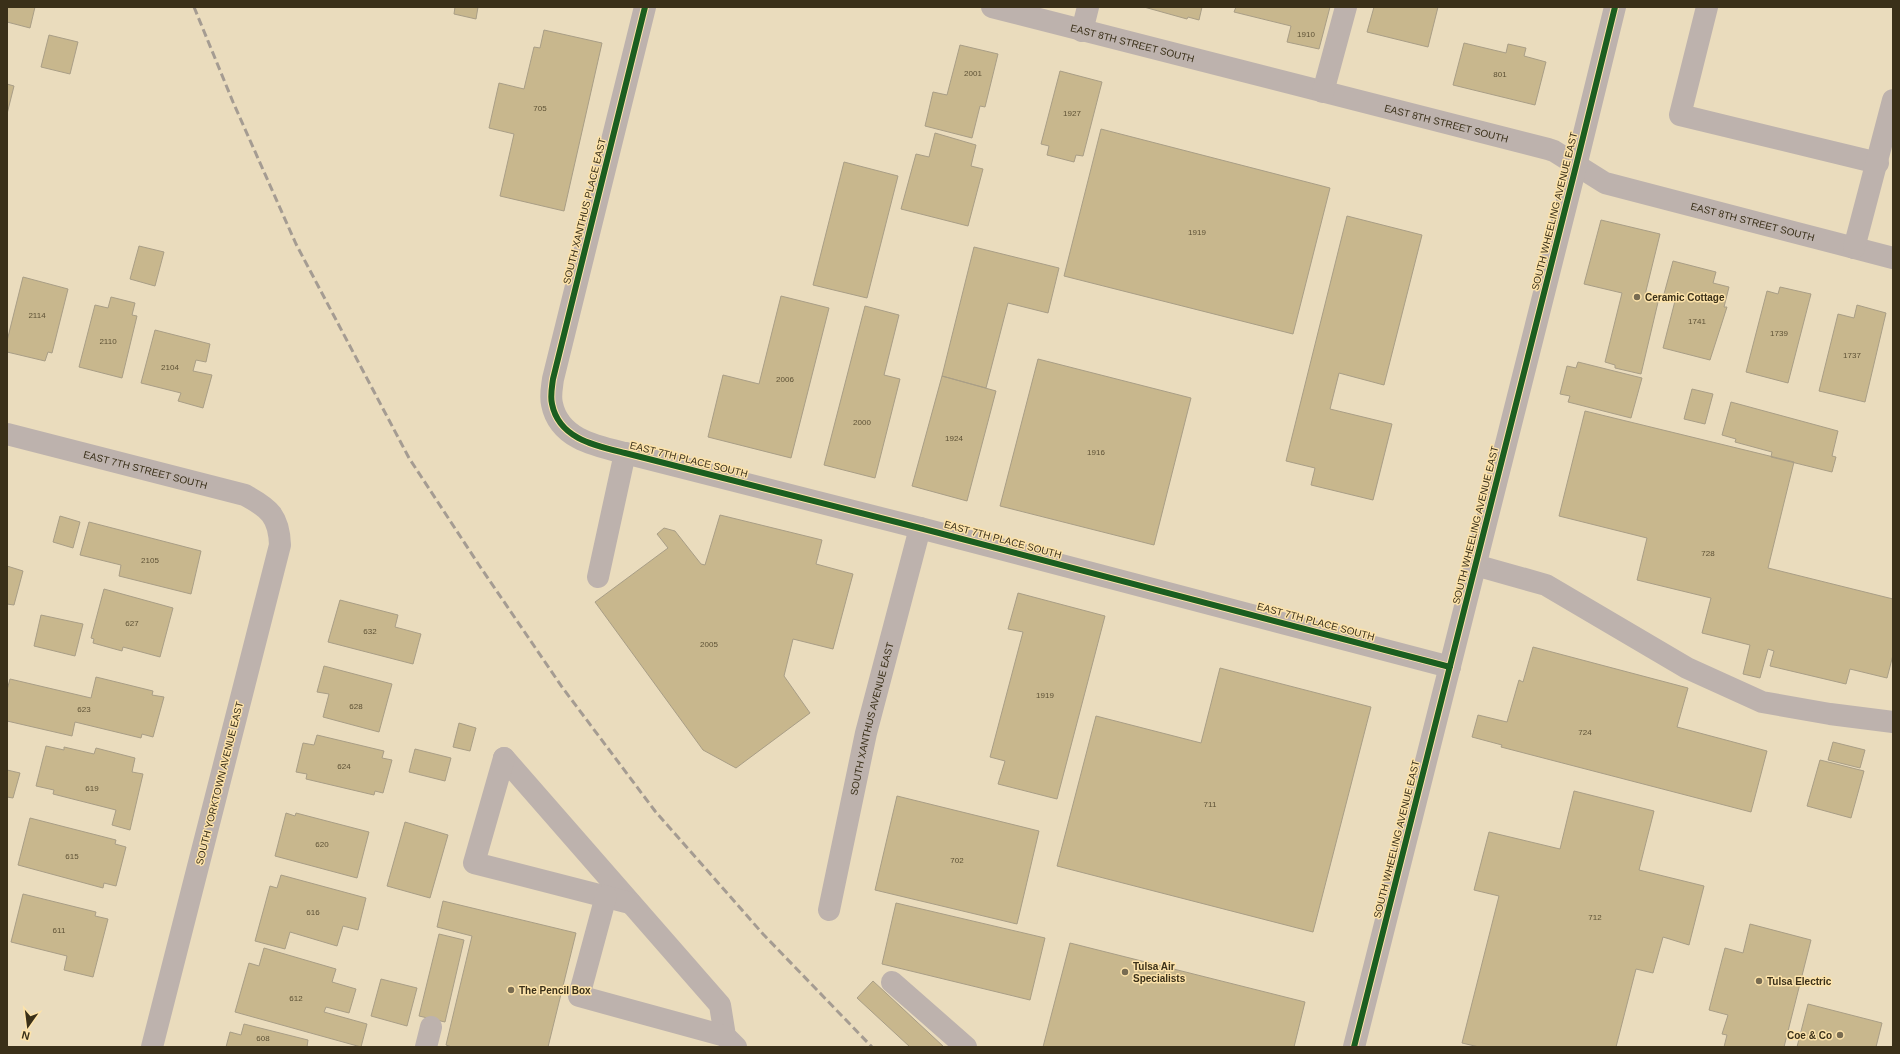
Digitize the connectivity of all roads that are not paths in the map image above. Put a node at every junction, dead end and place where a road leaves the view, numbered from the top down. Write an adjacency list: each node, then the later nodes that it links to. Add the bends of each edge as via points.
1 (645, 7): 14 (street, SOUTH XANTHUS PLACE EAST, via 553,379 551,403)
2 (992, 7): 7 (street, EAST 8TH STREET SOUTH)
3 (1088, 7): 7 (street)
4 (1346, 7): 8 (street)
5 (1615, 7): 11 (street, SOUTH WHEELING AVENUE EAST)
6 (1707, 7): 10 (street, via 1680,115)
7 (1082, 31): 8 (street, EAST 8TH STREET SOUTH)
8 (1323, 92): 11 (street, EAST 8TH STREET SOUTH, via 1548,149)
9 (1893, 100): 10 (street)
10 (1878, 163): 12 (street)
11 (1576, 166): 12 (street, EAST 8TH STREET SOUTH, via 1605,183); 19 (street, SOUTH WHEELING AVENUE EAST)
12 (1854, 248): 13 (street, EAST 8TH STREET SOUTH)
13 (1893, 258)
14 (557, 420): 16 (street, EAST 7TH PLACE SOUTH, via 571,435 591,444)
15 (7, 434): 17 (street, EAST 7TH STREET SOUTH, via 245,495 264,505)
16 (625, 453): 18 (street, EAST 7TH PLACE SOUTH); 20 (street)
17 (276, 519): 28 (street, SOUTH YORKTOWN AVENUE EAST, via 280,545)
18 (920, 528): 21 (street, EAST 7TH PLACE SOUTH); 25 (street, SOUTH XANTHUS AVENUE EAST, via 866,733)
19 (1475, 565): 21 (street, SOUTH WHEELING AVENUE EAST); 22 (street, via 1546,585 1687,668 1762,702)
20 (598, 577)
21 (1450, 667): 30 (street, SOUTH WHEELING AVENUE EAST)
22 (1893, 722)
23 (606, 896): 24 (street); 24 (street, via 474,863 504,758); 27 (street, via 579,996)
24 (630, 903): 27 (street, via 720,1005)
25 (829, 910)
26 (892, 982): 29 (street)
27 (731, 1042)
28 (152, 1047)
29 (966, 1047)
30 (1354, 1047)

